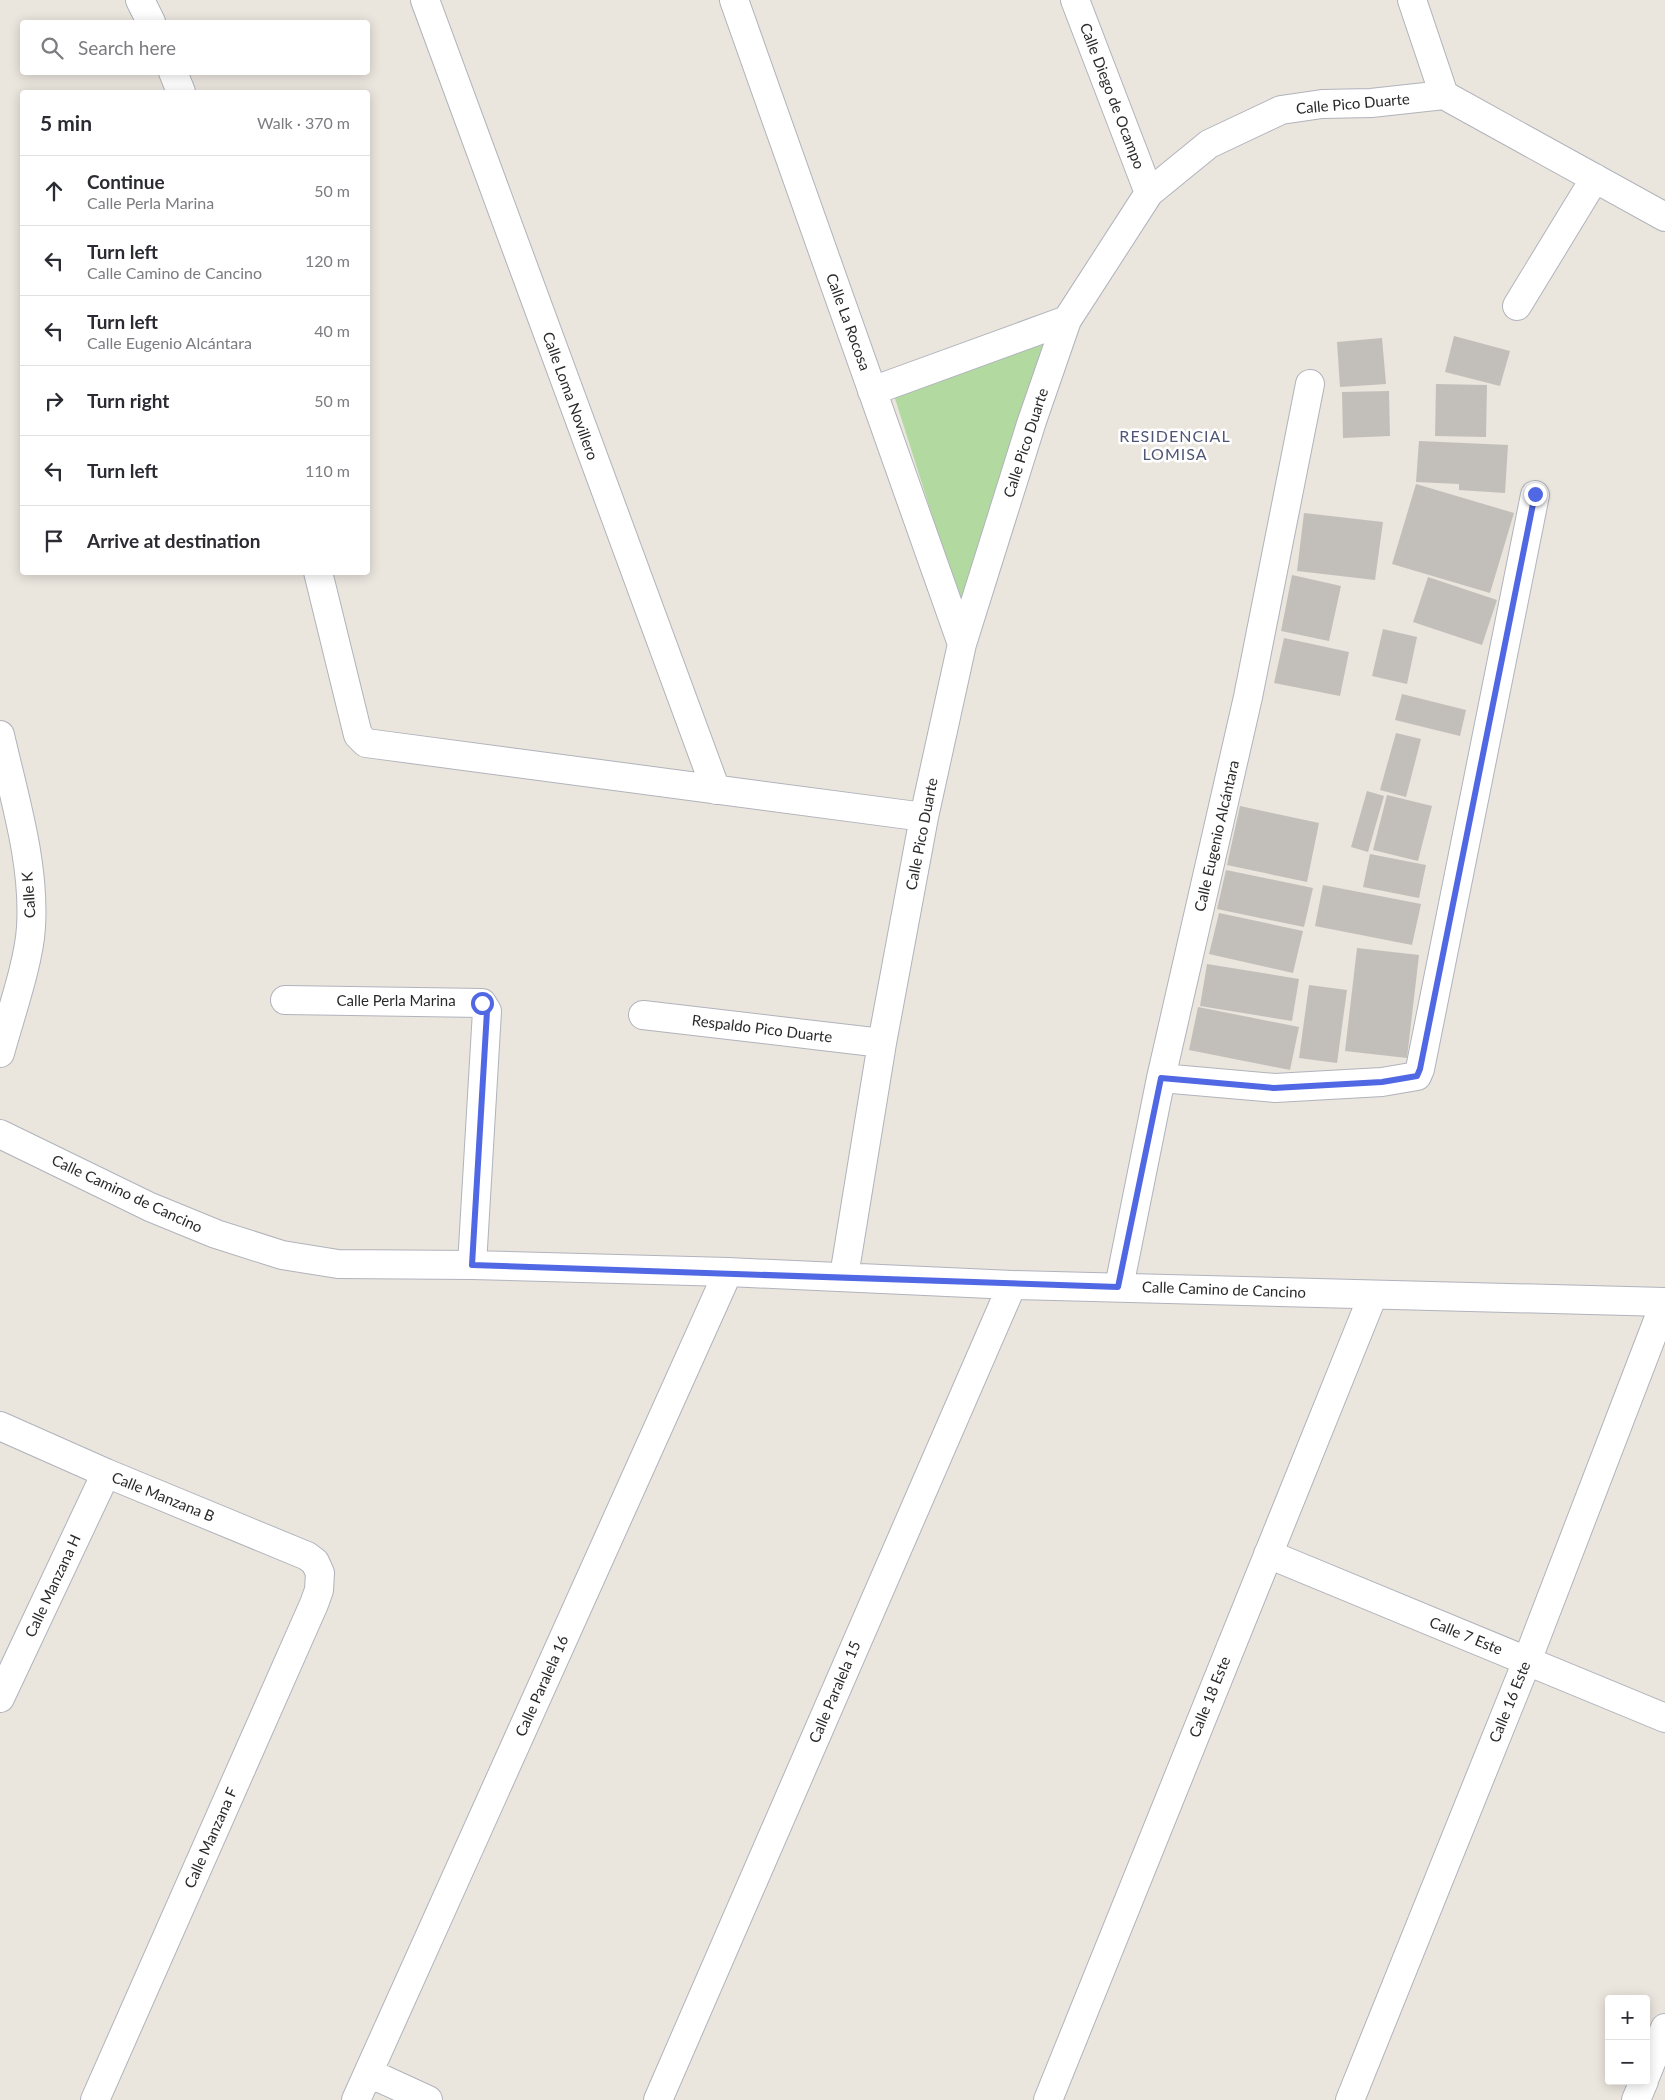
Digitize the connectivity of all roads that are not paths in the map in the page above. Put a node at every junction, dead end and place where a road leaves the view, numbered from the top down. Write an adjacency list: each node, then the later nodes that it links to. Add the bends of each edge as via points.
1 (140, 0): 6 (street)
2 (425, 0): 21 (street, Calle Loma Novillero)
3 (734, 0): 16 (street, Calle La Rocosa)
4 (1075, 0): 11 (street, Calle Diego de Ocampo)
5 (1412, 0): 9 (street)
6 (149, 20)
7 (174, 75): 8 (street)
8 (180, 90)
9 (1444, 95): 10 (street); 11 (street, Calle Pico Duarte, via 1281,110 1209,144)
10 (1595, 178): 12 (street); 13 (street)
11 (1149, 193): 14 (street, Calle Pico Duarte)
12 (1665, 217)
13 (1517, 306)
14 (1066, 320): 16 (street); 19 (street, Calle Pico Duarte)
15 (1310, 384): 27 (street, Calle Eugenio Alcántara, via 1248,697)
16 (872, 391): 19 (street, Calle La Rocosa)
17 (1535, 494): 27 (street, via 1417,1076 1382,1082 1274,1088)
18 (319, 575): 21 (street, via 358,735 366,743)
19 (962, 644): 22 (street, Calle Pico Duarte)
20 (0, 735): 26 (street, Calle K, via 26,854 31,928)
21 (716, 790): 22 (street)
22 (924, 817): 25 (street, Calle Pico Duarte)
23 (285, 1000): 29 (street, Calle Perla Marina, via 482,1003 487,1011)
24 (643, 1015): 25 (street, Respaldo Pico Duarte)
25 (882, 1043): 31 (street, Calle Pico Duarte)
26 (0, 1053)
27 (1161, 1078): 33 (street, Calle Eugenio Alcántara)
28 (0, 1134): 29 (street, Calle Camino de Cancino, via 150,1207 216,1234 282,1255 338,1264)
29 (472, 1265): 30 (street, Calle Camino de Cancino)
30 (728, 1272): 31 (street, Calle Camino de Cancino); 45 (street, Calle Paralela 16)
31 (844, 1276): 32 (street, Calle Camino de Cancino)
32 (1012, 1284): 33 (street, Calle Camino de Cancino); 50 (street, Calle Paralela 15)
33 (1118, 1287): 34 (street, Calle Camino de Cancino)
34 (1373, 1295): 35 (street, Calle Camino de Cancino); 38 (street, Calle 18 Este)
35 (1665, 1302): 40 (street, Calle 16 Este)
36 (0, 1426): 37 (street, Calle Manzana B)
37 (106, 1473): 39 (street, Calle Manzana B, via 307,1556 315,1562); 41 (street, Calle Manzana H)
38 (1268, 1554): 40 (street, Calle 7 Este); 51 (street, Calle 18 Este)
39 (320, 1573): 47 (street, Calle Manzana F, via 319,1590 288,1664)
40 (1527, 1661): 42 (street, Calle 7 Este); 52 (street, Calle 16 Este)
41 (0, 1698)
42 (1665, 1718)
43 (1665, 2028): 44 (street)
44 (1650, 2065)
45 (369, 2073): 48 (street, Calle Paralela 16); 49 (street)
46 (1642, 2085): 53 (street)
47 (95, 2100)
48 (356, 2100)
49 (428, 2100)
50 (658, 2100)
51 (1048, 2100)
52 (1350, 2100)
53 (1636, 2100)

